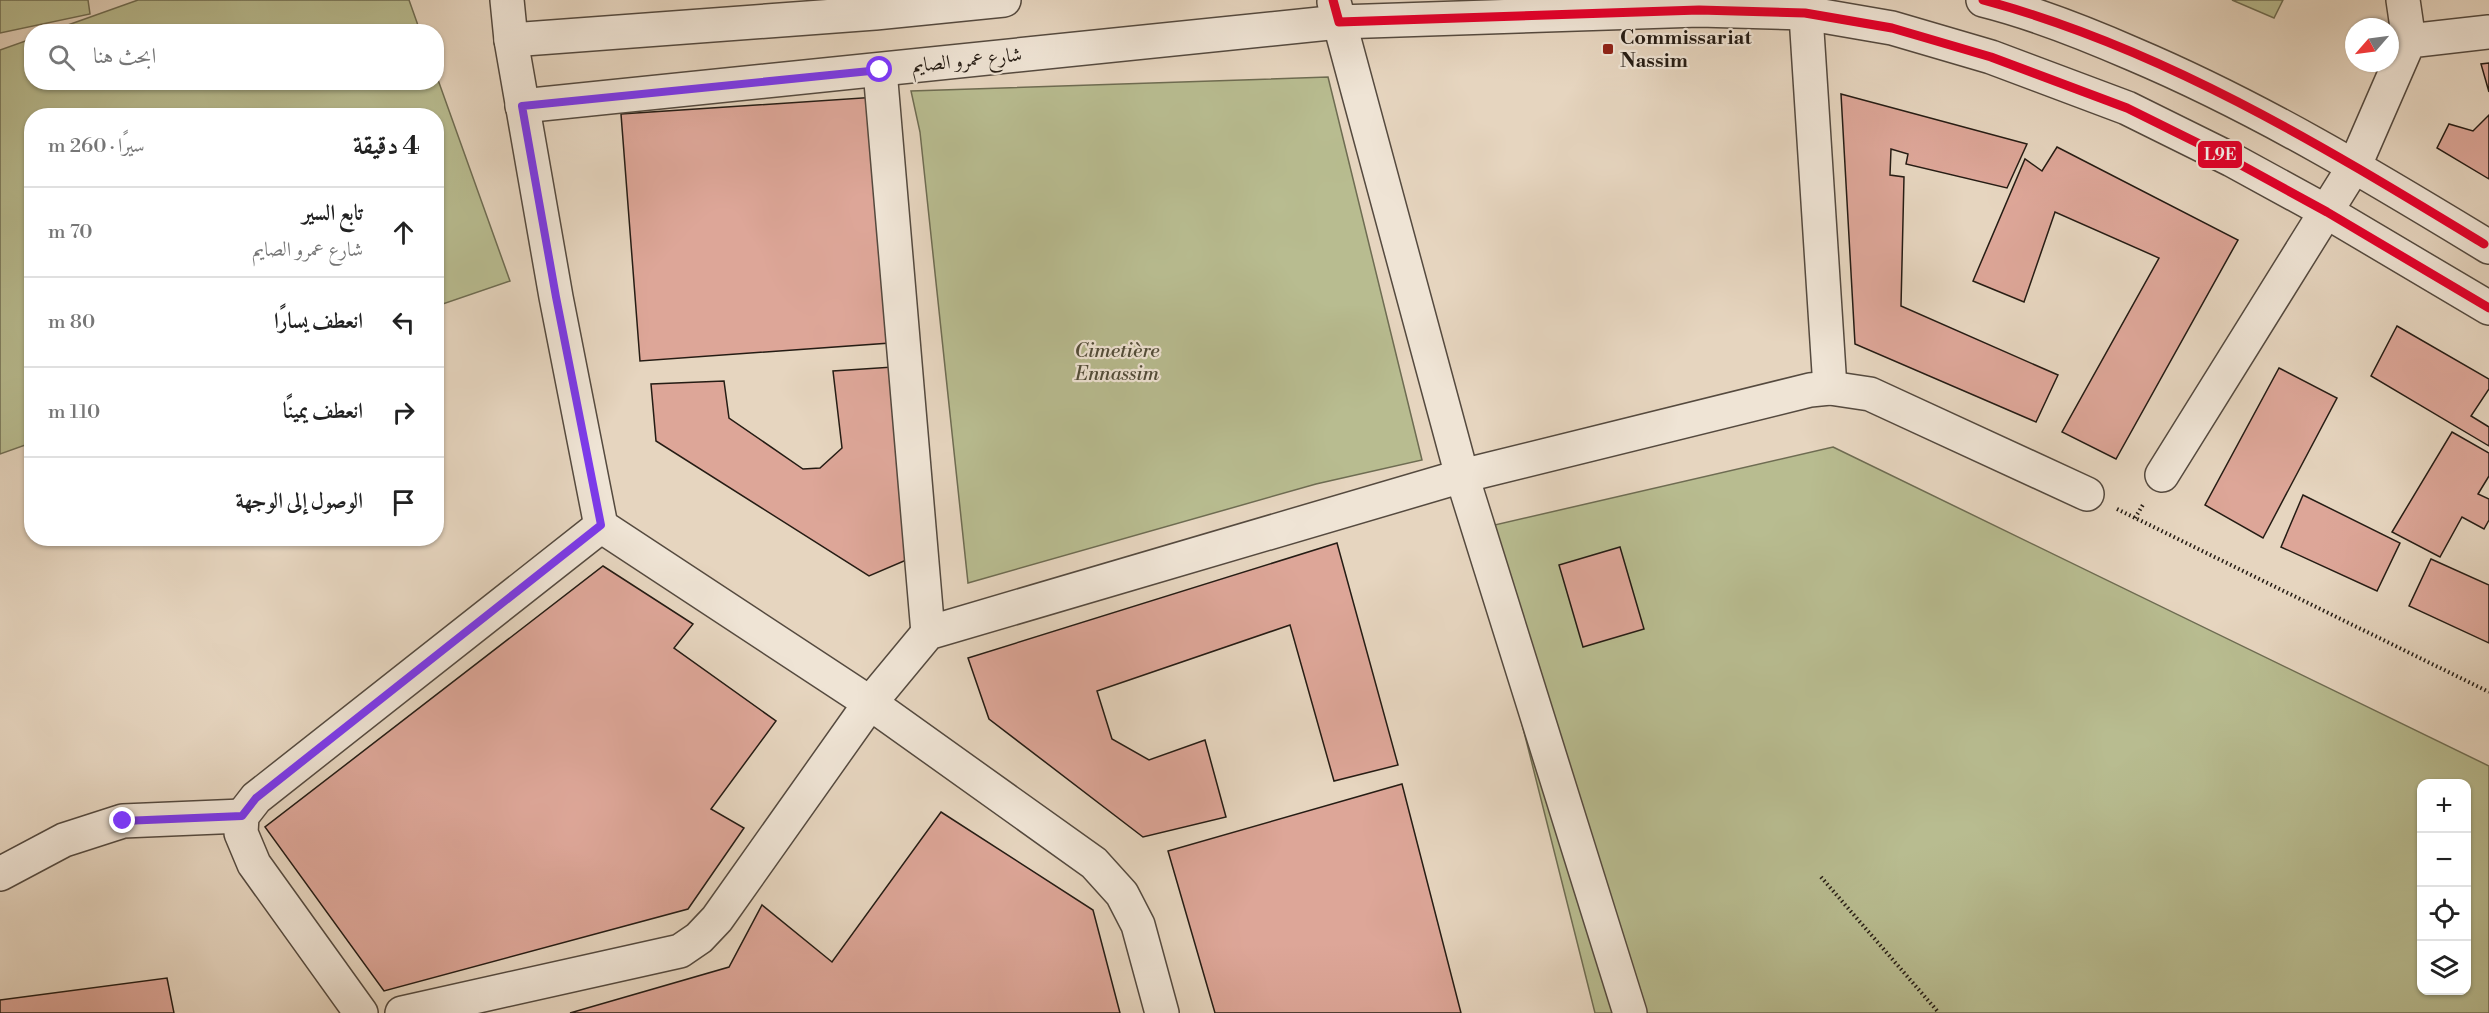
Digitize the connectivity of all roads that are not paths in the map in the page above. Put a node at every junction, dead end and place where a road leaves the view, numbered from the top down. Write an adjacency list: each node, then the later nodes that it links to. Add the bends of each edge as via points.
1 (507, 0): 8 (street)
2 (1004, 0): 8 (street)
3 (1983, 0): 12 (street, via 2088,34 2193,79)
4 (2403, 0): 9 (street)
5 (1805, 6): 6 (street, شارع عمرو الصايم); 13 (street, شارع عمرو الصايم, via 1980,54 2127,108); 16 (street)
6 (1336, 11): 10 (street, شارع عمرو الصايم); 18 (street)
7 (2489, 32): 9 (street)
8 (511, 40): 11 (street)
9 (2409, 41): 12 (street)
10 (880, 70): 11 (street, شارع عمرو الصايم); 21 (street)
11 (522, 106): 20 (street)
12 (2355, 165): 13 (street); 14 (street)
13 (2327, 212): 15 (street, شارع عمرو الصايم); 17 (street)
14 (2489, 247)
15 (2489, 308)
16 (1830, 388): 18 (street); 19 (street, via 1870,394)
17 (2162, 475)
18 (1462, 476): 21 (street); 28 (street)
19 (2087, 494)
20 (601, 525): 22 (street); 23 (street, via 256,798)
21 (928, 633): 22 (street)
22 (870, 703): 26 (street, via 717,920 680,951); 27 (street, via 1094,862 1122,894 1138,925)
23 (242, 816): 24 (street, via 123,821 64,840); 25 (street, via 241,833 254,864)
24 (0, 874)
25 (361, 1013)
26 (402, 1013)
27 (1162, 1013)
28 (1630, 1013)

